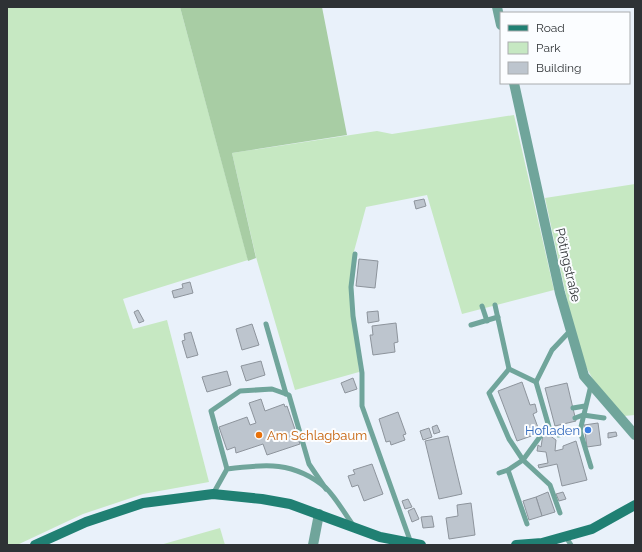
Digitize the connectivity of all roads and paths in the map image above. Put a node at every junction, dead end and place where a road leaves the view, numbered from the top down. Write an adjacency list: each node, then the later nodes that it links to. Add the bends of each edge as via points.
1 (497, 7): 2 (street)
2 (500, 20)
3 (514, 84): 11 (street, Pötingstraße, via 560,293)
4 (355, 254): 37 (lane, via 351,287 362,373 362,406)
5 (495, 305): 7 (lane)
6 (482, 306): 8 (lane)
7 (498, 317): 8 (lane); 12 (lane)
8 (487, 321): 10 (lane)
9 (266, 324): 15 (lane)
10 (471, 325)
11 (571, 330): 13 (lane, via 552,350); 14 (street, Pötingstraße, via 584,376)
12 (509, 369): 13 (lane); 24 (lane, via 489,393 509,439)
13 (536, 382): 21 (lane)
14 (591, 384): 16 (lane); 23 (street, Pötingstraße)
15 (286, 394): 26 (lane, via 272,389 240,391 211,411); 29 (lane, via 309,464)
16 (585, 406): 17 (lane); 18 (lane)
17 (573, 408)
18 (583, 415): 19 (lane); 20 (lane); 22 (lane)
19 (576, 418)
20 (604, 418)
21 (549, 427): 22 (lane, via 558,435); 24 (lane)
22 (580, 431): 25 (lane)
23 (635, 435)
24 (523, 460): 27 (lane); 32 (lane, via 550,485)
25 (591, 467)
26 (227, 469): 29 (lane, via 263,464 284,466 302,473); 30 (lane)
27 (508, 470): 28 (lane); 34 (lane)
28 (499, 473)
29 (326, 488): 35 (lane)
30 (212, 494): 33 (main road, via 290,504); 38 (main road, via 143,504 86,522)
31 (635, 505): 36 (main road)
32 (560, 513)
33 (320, 514): 35 (main road); 39 (street)
34 (527, 524)
35 (355, 528): 37 (main road, via 380,537)
36 (568, 541): 41 (main road)
37 (411, 543): 40 (main road)
38 (35, 545)
39 (313, 545)
40 (421, 545)
41 (516, 545)

